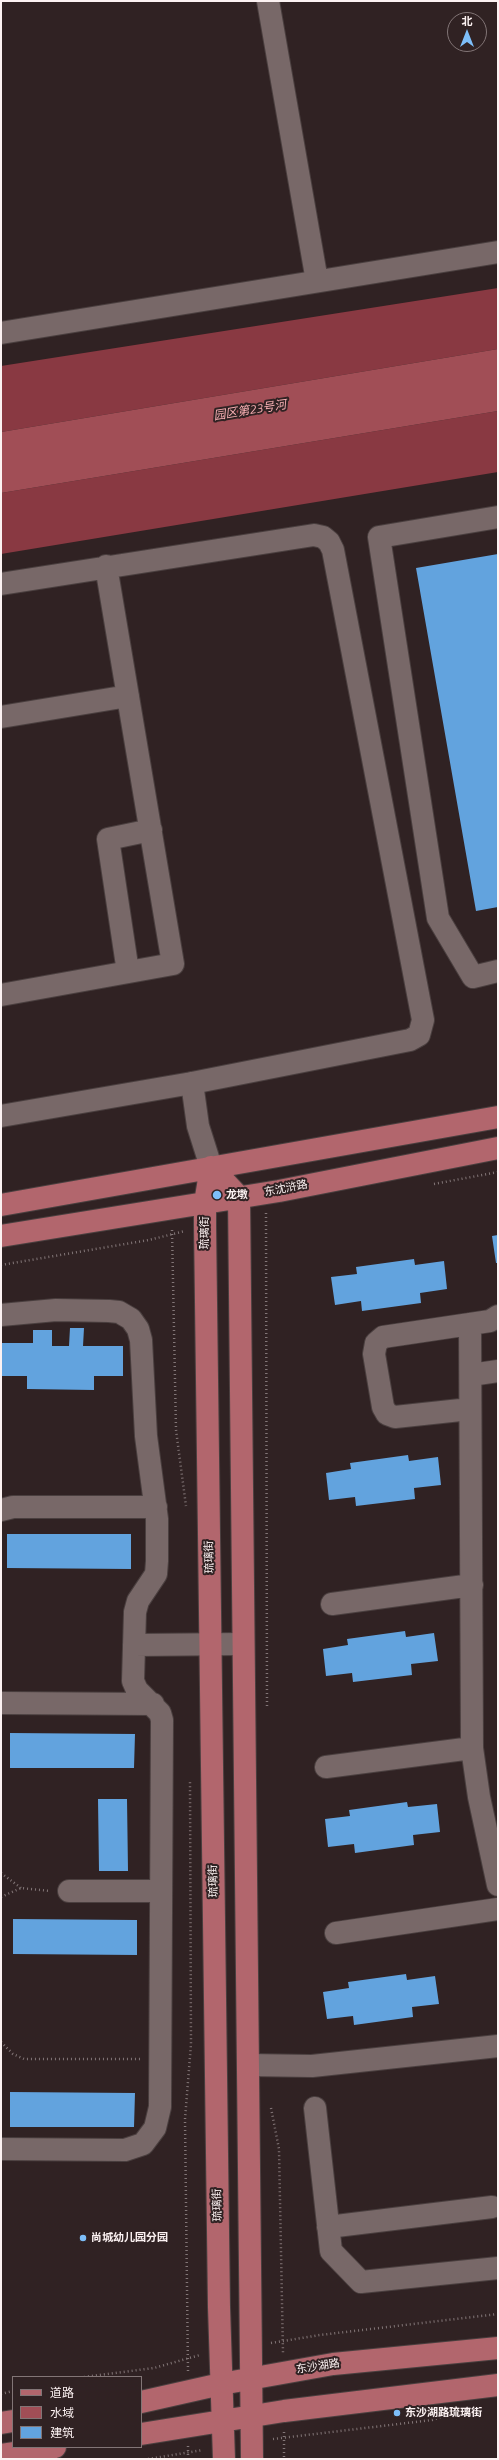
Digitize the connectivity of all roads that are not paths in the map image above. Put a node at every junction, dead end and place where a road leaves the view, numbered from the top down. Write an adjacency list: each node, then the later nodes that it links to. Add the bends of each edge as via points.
1 (268, 1): 3 (street)
2 (498, 252): 3 (street)
3 (317, 281): 4 (street)
4 (1, 333)
5 (498, 517): 11 (street, via 379,537 438,918 473,977)
6 (106, 566): 7 (street); 8 (street); 14 (street, via 314,535 329,542 333,550 423,1020 419,1035 410,1040)
7 (1, 584)
8 (128, 696): 9 (street); 10 (street)
9 (1, 717)
10 (151, 830): 12 (street, via 108,840); 12 (street, via 173,964)
11 (498, 971)
12 (128, 972): 13 (street)
13 (1, 995)
14 (192, 1083): 15 (street); 18 (street, via 198,1126)
15 (1, 1116)
16 (498, 1117): 18 (main road)
17 (498, 1148): 19 (main road, 东沈浒路)
18 (211, 1167): 19 (main road); 20 (main road, 琉璃街); 21 (main road)
19 (239, 1197): 20 (main road, 东沈浒路); 33 (main road)
20 (205, 1203): 22 (main road, 东沈浒路); 35 (main road, 琉璃街)
21 (1, 1205)
22 (1, 1236)
23 (1, 1315): 29 (street, via 56,1310 109,1310 131,1319 142,1340 146,1436)
24 (498, 1316): 25 (street, via 490,1321)
25 (470, 1324): 27 (street); 28 (street, via 383,1337 376,1343 374,1354 382,1407 387,1414 395,1417)
26 (498, 1371): 27 (street)
27 (471, 1375): 28 (street)
28 (470, 1409): 31 (street)
29 (156, 1507): 30 (street, via 14,1507); 34 (street, via 156,1574 138,1601 134,1612)
30 (1, 1510)
31 (472, 1585): 32 (street); 38 (street)
32 (332, 1604)
33 (243, 1644): 35 (street); 46 (main road)
34 (134, 1645): 35 (street); 37 (street, via 133,1681 137,1690)
35 (212, 1645): 54 (main road, 琉璃街)
36 (1, 1703): 37 (street)
37 (153, 1704): 42 (street, via 162,1720)
38 (472, 1748): 39 (street); 40 (street, via 479,1797)
39 (326, 1767)
40 (498, 1885)
41 (69, 1891): 42 (street)
42 (161, 1891): 48 (street, via 159,2117 150,2138 143,2144 125,2150)
43 (498, 1910): 44 (street)
44 (336, 1933)
45 (498, 2046): 46 (street, via 312,2066)
46 (248, 2065): 53 (main road)
47 (315, 2108): 50 (street)
48 (1, 2149)
49 (492, 2207): 50 (street)
50 (328, 2227): 51 (street, via 331,2251 361,2282)
51 (498, 2268)
52 (498, 2348): 53 (main road, 东沙湖路, via 333,2364)
53 (252, 2378): 54 (main road, 东沙湖路); 57 (main road)
54 (221, 2384): 56 (main road, 东沙湖路); 59 (main road, 琉璃街)
55 (498, 2385): 57 (main road)
56 (142, 2402)
57 (251, 2417): 59 (main road); 63 (main road)
58 (12, 2421): 60 (main road)
59 (223, 2422): 61 (main road); 64 (main road, 琉璃街)
60 (1, 2423)
61 (142, 2434)
62 (48, 2448): 65 (main road)
63 (252, 2451)
64 (224, 2453)
65 (1, 2455)

